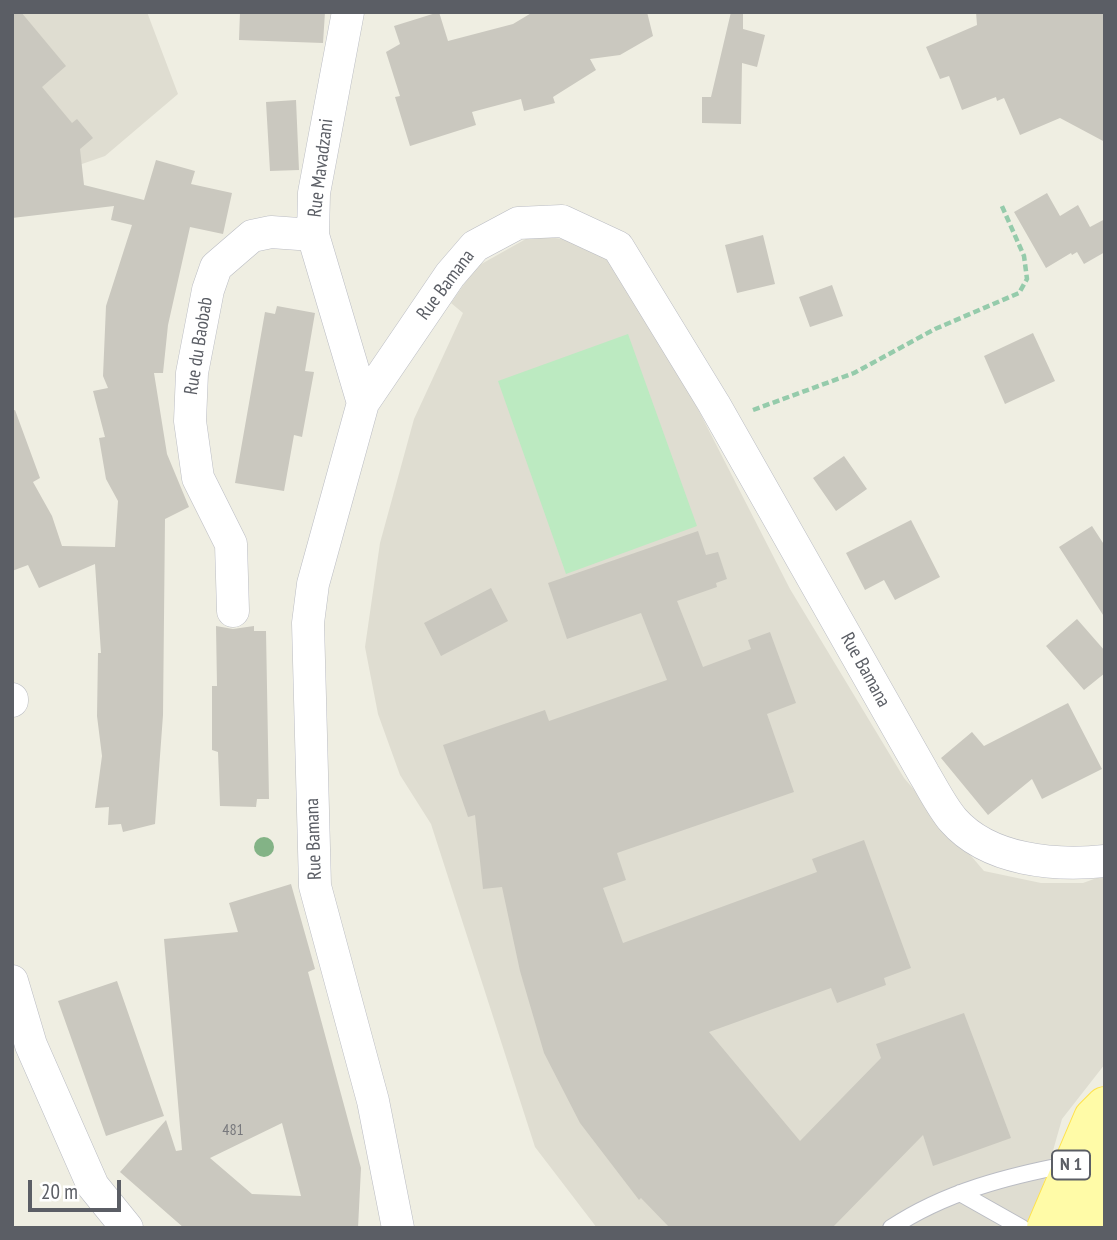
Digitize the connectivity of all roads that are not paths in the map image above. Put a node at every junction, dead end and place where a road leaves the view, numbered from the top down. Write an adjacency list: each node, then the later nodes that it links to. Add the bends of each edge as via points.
1 (348, 12): 2 (street, Rue Mavadzani, via 314,193)
2 (313, 235): 3 (street, Rue Mavadzani); 4 (street, Rue du Baobab, via 271,232 252,236 216,267 208,290 192,373 190,421 198,478 231,544)
3 (363, 403): 5 (street, Rue Bamana, via 450,275 475,246 518,223 562,220 618,247 953,820 979,841 1014,854 1051,863); 11 (street, Rue Bamana, via 313,584 308,623 315,886 373,1101)
4 (233, 611)
5 (1105, 861)
6 (12, 981): 10 (street, via 31,1045 93,1186)
7 (1105, 1106): 8 (main road, N 1, via 1093,1118)
8 (1088, 1157): 9 (lane); 14 (main road, N 1); 15 (main road, N 1, via 1095,1174)
9 (960, 1193): 12 (lane); 13 (lane)
10 (127, 1228)
11 (397, 1228)
12 (891, 1228)
13 (1023, 1228)
14 (1046, 1228)
15 (1086, 1228)

